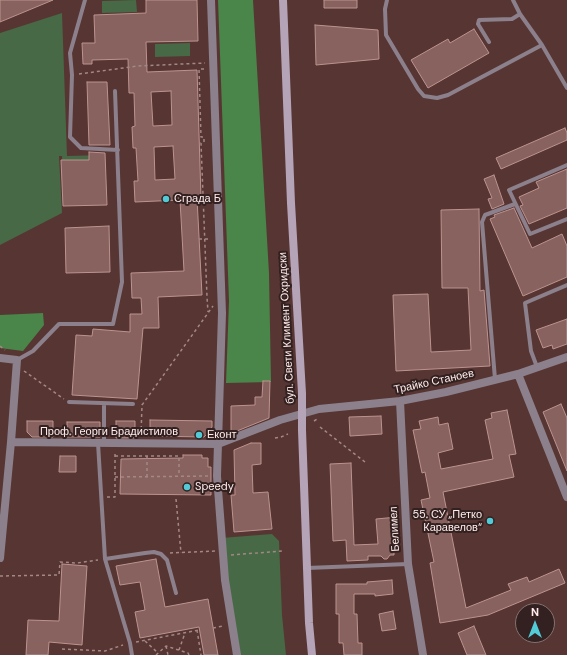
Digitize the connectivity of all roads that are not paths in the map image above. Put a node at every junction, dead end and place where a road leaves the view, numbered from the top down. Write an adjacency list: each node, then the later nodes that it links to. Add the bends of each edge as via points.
1 (85, 0): 11 (lane, via 70,53 70,137 81,148)
2 (211, 0): 29 (street, via 222,313)
3 (283, 0): 26 (main road, бул. Свети Климент Охридски)
4 (387, 0): 8 (lane, via 386,35 424,96 437,98 448,95)
5 (513, 0): 6 (lane)
6 (520, 14): 7 (lane, via 512,19 479,20 478,24); 8 (lane)
7 (489, 42)
8 (542, 45): 9 (lane)
9 (567, 88)
10 (115, 91): 11 (lane)
11 (118, 150): 18 (lane, via 122,282 113,324 59,324 33,351)
12 (567, 165): 13 (lane, via 509,190)
13 (515, 204): 14 (lane, via 530,234); 21 (lane, via 485,215 482,222)
14 (567, 219)
15 (567, 285): 19 (lane, via 526,304 531,351)
16 (567, 357): 19 (street, Трайко Станоев)
17 (0, 358): 18 (street)
18 (17, 363): 27 (street)
19 (537, 367): 20 (street, Трайко Станоев)
20 (518, 374): 21 (street, Трайко Станоев); 30 (street)
21 (495, 379): 22 (street, Трайко Станоев)
22 (400, 401): 26 (street, Трайко Станоев, via 319,409); 33 (street, Белимел)
23 (69, 402): 24 (lane)
24 (104, 404): 25 (lane); 28 (lane)
25 (133, 404)
26 (302, 414): 29 (street, Проф. Георги Брадистилов); 34 (main road, бул. Свети Климент Охридски)
27 (11, 442): 28 (street, Проф. Георги Брадистилов); 31 (street)
28 (101, 443): 29 (street, Проф. Георги Брадистилов); 32 (lane)
29 (218, 444): 37 (street, via 217,476 225,580)
30 (567, 497)
31 (0, 558)
32 (105, 559): 35 (lane, via 145,553 161,554 167,560); 36 (lane)
33 (408, 564): 34 (lane); 39 (street, Белимел)
34 (307, 568): 38 (main road, бул. Свети Климент Охридски)
35 (176, 593)
36 (132, 655)
37 (237, 655)
38 (312, 655)
39 (423, 655)

